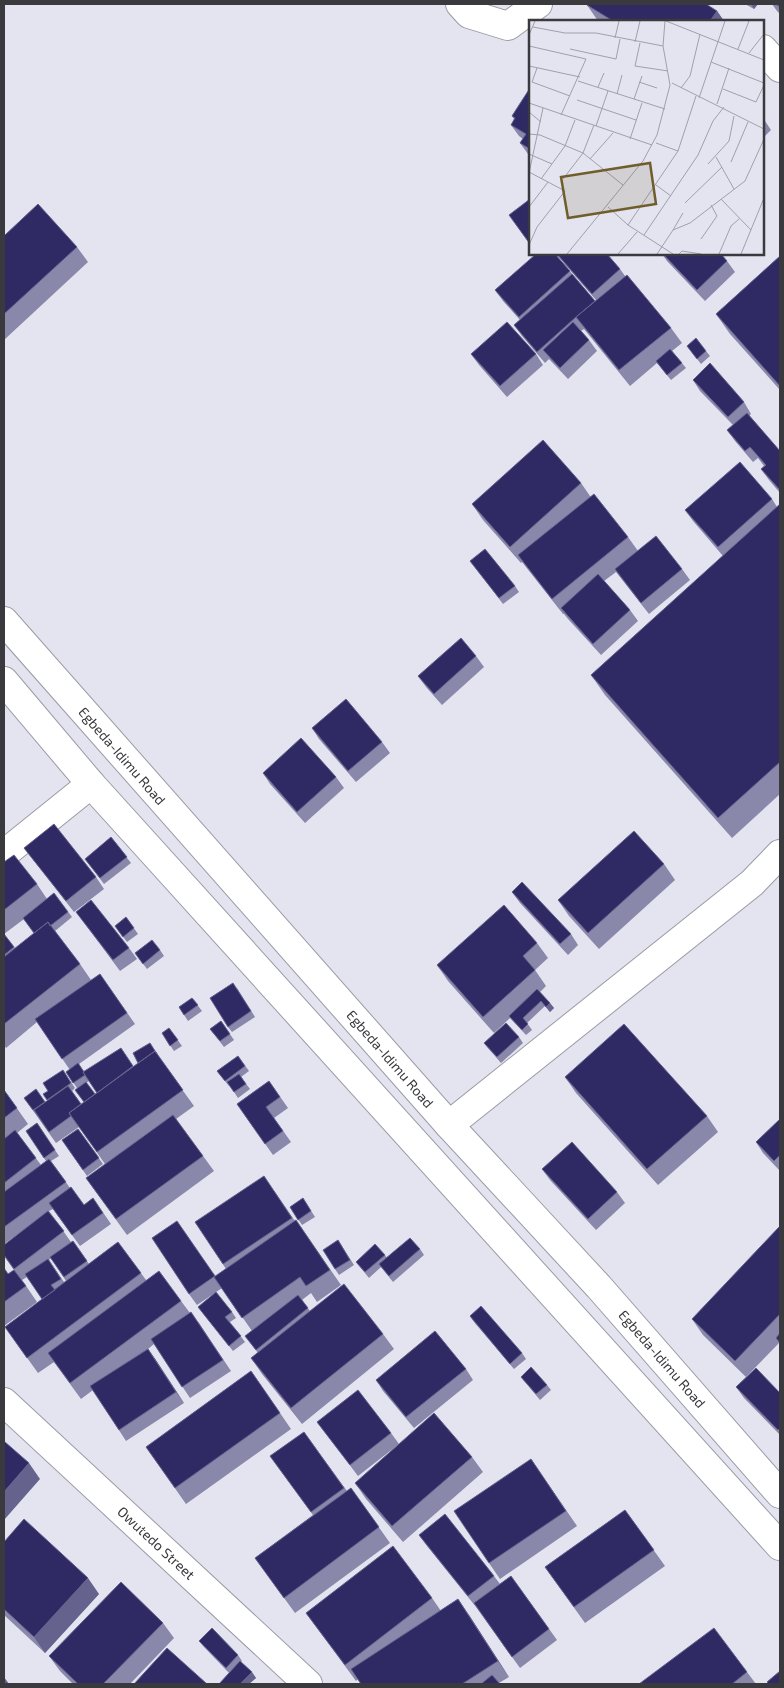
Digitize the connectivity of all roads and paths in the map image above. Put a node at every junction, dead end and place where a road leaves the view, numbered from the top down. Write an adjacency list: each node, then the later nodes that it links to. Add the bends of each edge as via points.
1 (460, 4): 2 (main road, via 469,14 508,26)
2 (538, 4)
3 (764, 50): 4 (main road)
4 (780, 68)
5 (4, 621): 10 (main road, Egbeda-Idimu Road)
6 (4, 681): 7 (main road)
7 (91, 784): 8 (main road); 13 (main road)
8 (4, 854)
9 (780, 854): 10 (main road, via 752,884)
10 (449, 1125): 12 (main road, Egbeda-Idimu Road, via 599,1287)
11 (4, 1402): 14 (main road, Owutedo Street)
12 (780, 1494)
13 (780, 1546)
14 (308, 1684)

